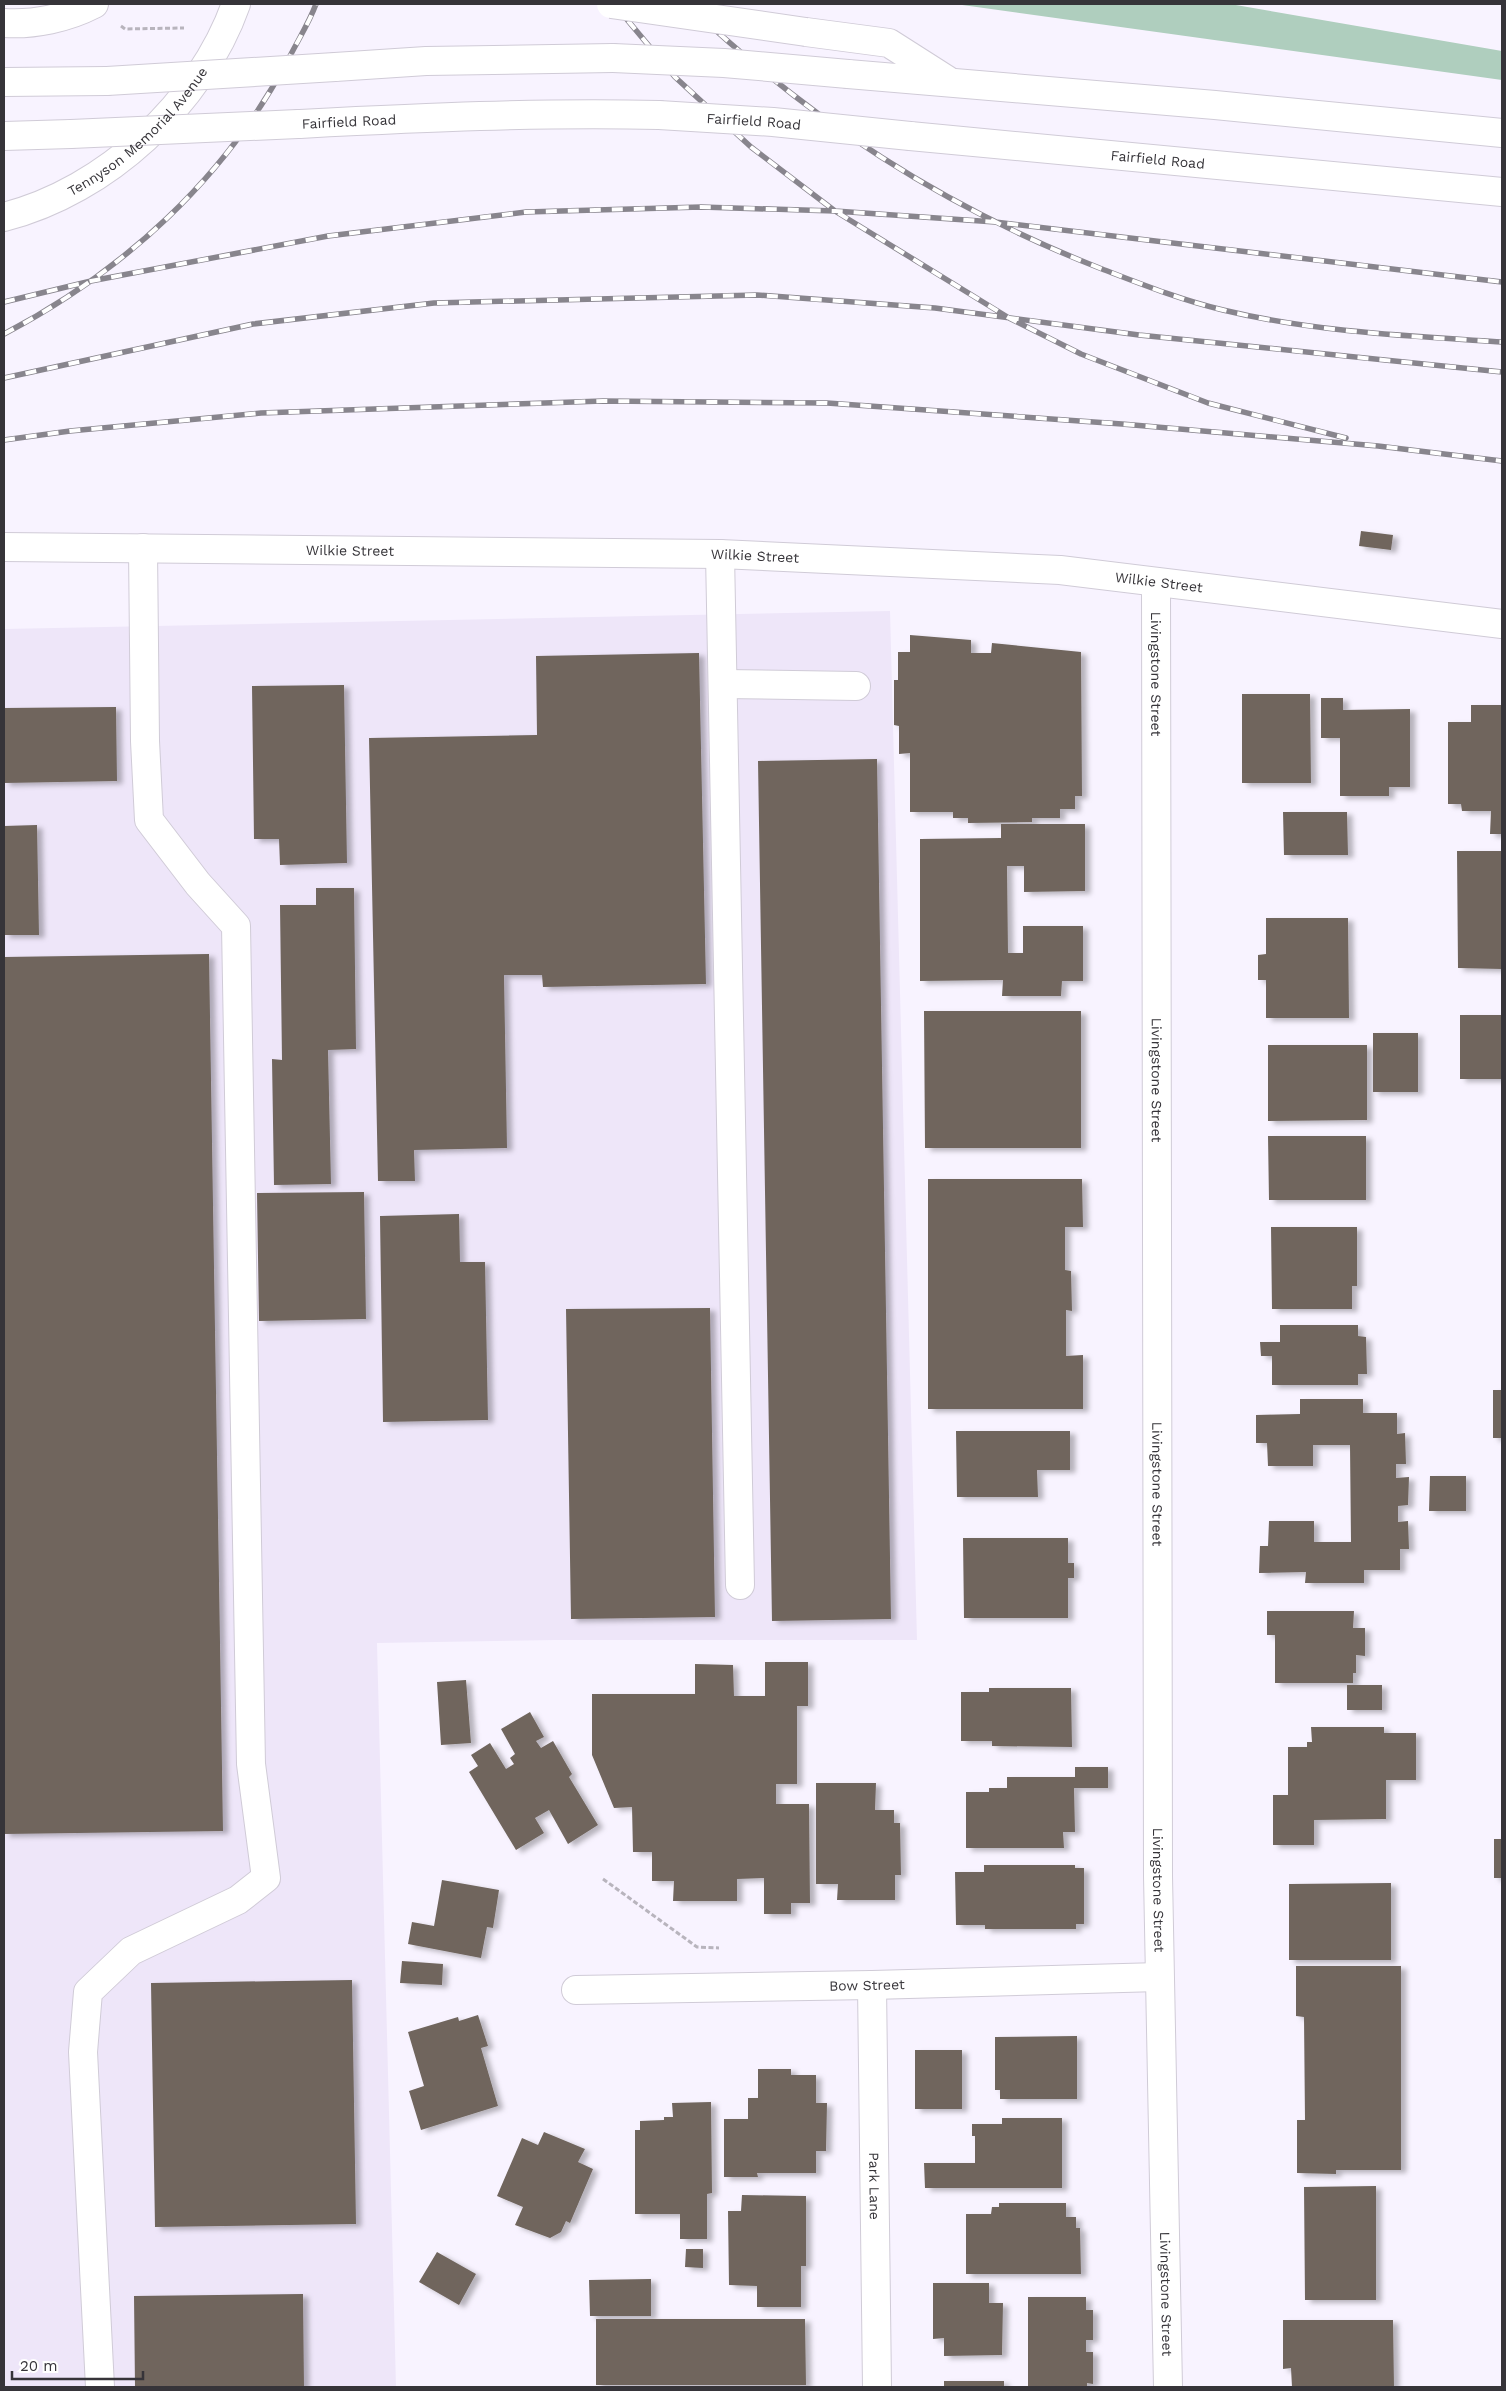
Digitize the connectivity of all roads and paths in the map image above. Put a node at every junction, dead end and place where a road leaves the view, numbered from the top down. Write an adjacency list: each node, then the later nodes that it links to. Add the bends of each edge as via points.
1 (94, 4): 5 (street, via 74,14 21,24)
2 (236, 4): 12 (street, Tennyson Memorial Avenue, via 228,28 183,96 120,161 57,199)
3 (611, 4): 7 (street, bridge, via 890,43)
4 (115, 21): 6 (path, via 125,30)
5 (4, 23)
6 (190, 28)
7 (948, 81): 8 (street, bridge, via 724,63 612,58 426,61 107,81); 9 (street)
8 (4, 82)
9 (1502, 134)
10 (4, 136): 11 (street, Fairfield Road, bridge, via 486,115 659,115 773,122)
11 (1502, 192)
12 (4, 217)
13 (4, 547): 14 (street, Wilkie Street)
14 (143, 548): 15 (street, Wilkie Street); 26 (street, via 149,820 198,884 236,926 251,1764 266,1878 238,1900 131,1951 88,1992 83,2052)
15 (720, 554): 16 (street, Wilkie Street, via 1060,570); 18 (street)
16 (1156, 582): 17 (street, Wilkie Street); 23 (street, Livingstone Street)
17 (1502, 624)
18 (723, 684): 19 (street); 20 (street)
19 (856, 686)
20 (740, 1585)
21 (603, 1879): 22 (path, via 697,1947)
22 (724, 1948)
23 (1159, 1977): 24 (street, Bow Street); 28 (street, Livingstone Street)
24 (872, 1985): 25 (street, Bow Street); 27 (street, Park Lane)
25 (576, 1990)
26 (100, 2387)
27 (877, 2387)
28 (1168, 2387)

